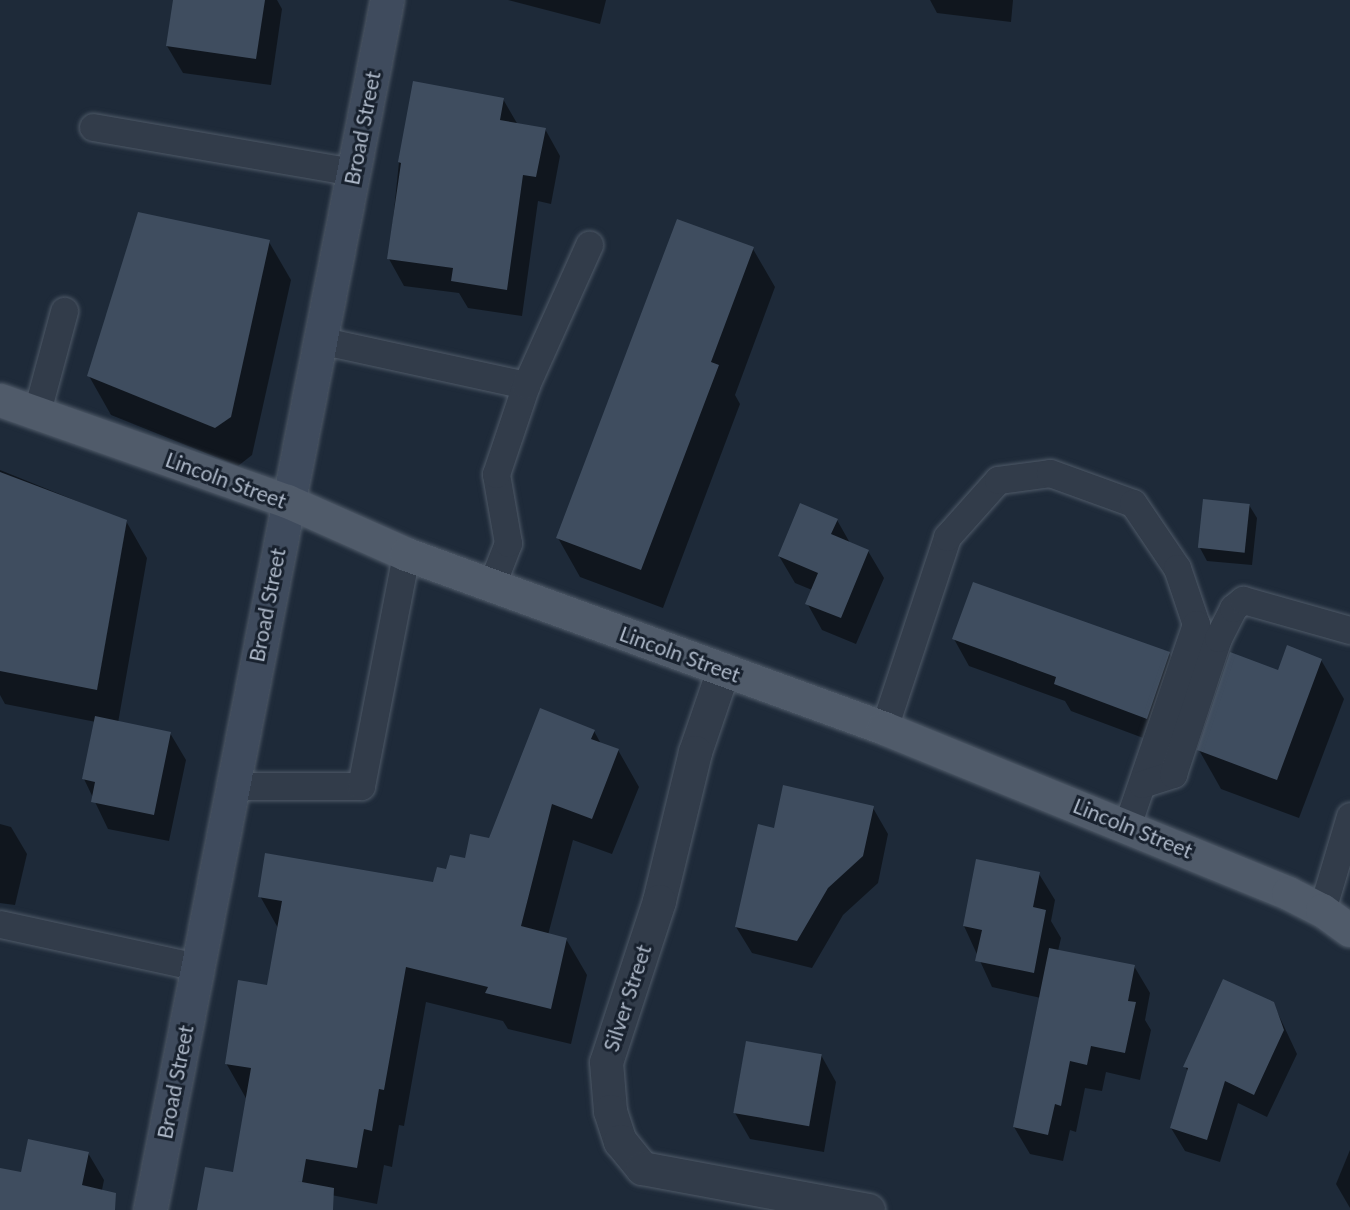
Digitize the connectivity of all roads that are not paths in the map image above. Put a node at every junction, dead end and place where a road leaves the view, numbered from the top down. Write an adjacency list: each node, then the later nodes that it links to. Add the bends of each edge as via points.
1 (387, 0): 3 (street, Broad Street)
2 (93, 127): 3 (lane)
3 (353, 171): 6 (street, Broad Street)
4 (590, 245): 7 (lane)
5 (64, 311): 9 (lane)
6 (319, 340): 7 (lane); 10 (street, Broad Street)
7 (526, 385): 12 (lane, via 496,474 508,543)
8 (0, 400): 9 (main road, Lincoln Street)
9 (36, 415): 10 (main road, Lincoln Street)
10 (287, 501): 11 (main road, Lincoln Street); 17 (street, Broad Street)
11 (406, 554): 12 (main road, Lincoln Street); 17 (lane, via 361,786)
12 (492, 585): 14 (main road, Lincoln Street)
13 (1350, 630): 16 (lane, via 1243,600 1233,608 1218,638 1173,774)
14 (723, 670): 15 (main road, Lincoln Street); 25 (street, Silver Street, via 695,752 659,901 606,1062 610,1111 620,1141 642,1168)
15 (884, 728): 16 (lane, via 947,537 998,480 1050,473 1132,503 1177,568 1196,624); 19 (main road, Lincoln Street)
16 (1142, 784): 19 (lane)
17 (232, 786): 23 (street, Broad Street)
18 (1350, 816): 20 (lane)
19 (1127, 825): 20 (main road, Lincoln Street)
20 (1322, 910): 22 (main road, Lincoln Street)
21 (0, 924): 23 (lane)
22 (1350, 930)
23 (197, 967): 24 (street, Broad Street)
24 (150, 1210)
25 (868, 1210)

